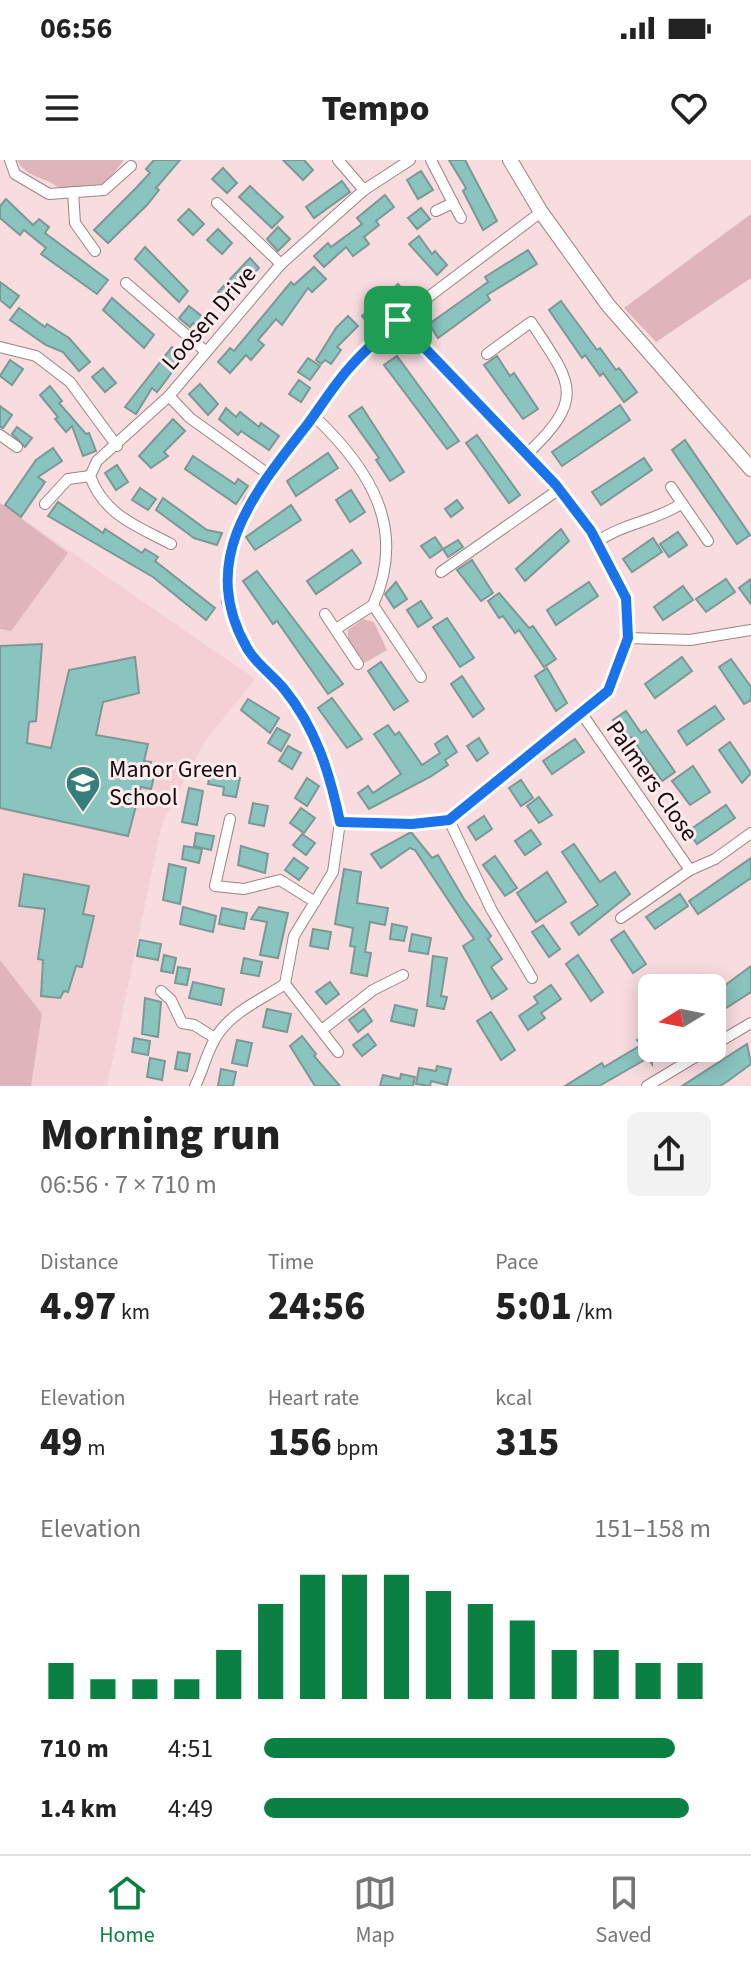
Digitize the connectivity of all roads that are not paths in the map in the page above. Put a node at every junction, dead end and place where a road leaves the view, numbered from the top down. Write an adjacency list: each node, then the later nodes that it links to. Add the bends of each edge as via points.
1 (10, 160): 8 (street, via 15,174 49,194)
2 (338, 160): 7 (street)
3 (410, 160): 7 (street, Loosen Drive)
4 (431, 160): 10 (street)
5 (510, 160): 12 (street)
6 (131, 166): 8 (street, via 104,190)
7 (364, 190): 15 (street, Loosen Drive)
8 (73, 192): 14 (street, via 75,223)
9 (217, 203): 15 (street)
10 (453, 203): 11 (street); 13 (street)
11 (436, 211)
12 (541, 212): 17 (street); 27 (street, via 608,305)
13 (461, 218)
14 (95, 251)
15 (281, 264): 19 (street, Loosen Drive)
16 (126, 283): 19 (street)
17 (398, 320): 22 (street, via 351,366); 26 (street)
18 (0, 347): 24 (street, via 36,356 70,382)
19 (204, 350): 21 (street, Loosen Drive)
20 (487, 354): 26 (street, via 531,322 565,374 568,402 556,426)
21 (169, 396): 24 (street, Loosen Drive); 28 (street, via 190,418)
22 (314, 416): 28 (street); 38 (street, via 368,478 383,511 387,536)
23 (0, 435): 25 (street)
24 (117, 446): 29 (street, Loosen Drive, via 97,461)
25 (17, 447)
26 (526, 455): 31 (street)
27 (751, 469)
28 (268, 474): 48 (street, via 236,533 227,602 249,653 284,689 311,730 330,775)
29 (90, 476): 32 (street, Loosen Drive, via 68,479); 36 (street, via 98,497 118,517)
30 (671, 487): 33 (street)
31 (558, 490): 35 (street); 37 (street)
32 (45, 504)
33 (681, 504): 34 (street); 35 (street, via 658,519 614,530)
34 (708, 541)
35 (597, 542): 42 (street, via 626,598)
36 (171, 544)
37 (441, 572)
38 (373, 605): 40 (street); 44 (street)
39 (325, 614): 40 (street)
40 (336, 629): 43 (street)
41 (751, 630): 42 (street, via 690,640)
42 (628, 638): 45 (street, via 608,691)
43 (358, 664)
44 (421, 677)
45 (582, 714): 47 (street); 50 (street, Palmers Close)
46 (230, 819): 51 (street, via 215,886 244,889 280,880)
47 (449, 820): 48 (street); 54 (street, via 491,909)
48 (340, 822): 51 (street, via 333,872)
49 (751, 833): 50 (street, Palmers Close)
50 (690, 870): 52 (street, Palmers Close)
51 (315, 902): 55 (street, via 294,936)
52 (621, 918)
53 (403, 975): 58 (street, via 373,990)
54 (532, 978)
55 (285, 984): 58 (street); 59 (street, via 254,1002)
56 (161, 991): 59 (street, via 182,1023)
57 (751, 1023): 60 (street)
58 (323, 1029): 61 (street)
59 (215, 1038): 63 (street)
60 (726, 1038)
61 (338, 1052)
62 (686, 1062): 64 (street)
63 (195, 1086)
64 (647, 1086)

